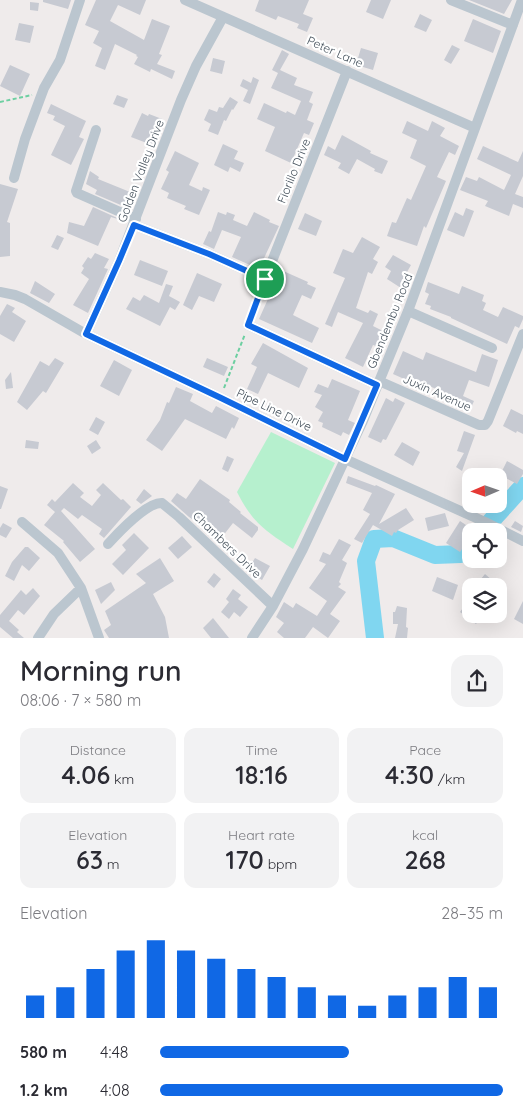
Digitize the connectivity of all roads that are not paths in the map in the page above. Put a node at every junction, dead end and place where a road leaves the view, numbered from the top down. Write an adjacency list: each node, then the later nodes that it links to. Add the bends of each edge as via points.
1 (80, 0): 10 (street, via 60,60 44,88 25,139)
2 (185, 0): 5 (street, Peter Lane)
3 (451, 0): 6 (street)
4 (522, 0): 6 (street, Gbendembu Road)
5 (223, 17): 7 (street, Peter Lane); 11 (street, Golden Valley Drive, via 181,100)
6 (513, 25): 8 (street, Gbendembu Road)
7 (347, 72): 8 (street, Peter Lane); 11 (street, Fiorillo Drive, via 265,279)
8 (475, 128): 13 (street, Gbendembu Road)
9 (96, 130): 11 (street, via 77,194)
10 (14, 178)
11 (135, 222): 15 (street, Golden Valley Drive)
12 (0, 292): 15 (street, Pipe Line Drive, via 25,299)
13 (408, 311): 17 (street); 18 (street, Gbendembu Road)
14 (248, 325): 18 (street)
15 (86, 334): 19 (street, Pipe Line Drive)
16 (523, 334): 18 (street, Juxin Avenue, via 485,424 479,425)
17 (492, 348)
18 (378, 383): 19 (street, Gbendembu Road)
19 (345, 459): 21 (street, Pipe Line Drive); 24 (street, Gbendembu Road)
20 (22, 522): 23 (street, via 58,553)
21 (523, 541)
22 (108, 544): 24 (street, Chambers Drive, via 152,504 162,503)
23 (81, 588): 25 (street, via 54,614); 26 (street)
24 (273, 606): 27 (street, Gbendembu Road)
25 (38, 638)
26 (99, 638)
27 (252, 638)

